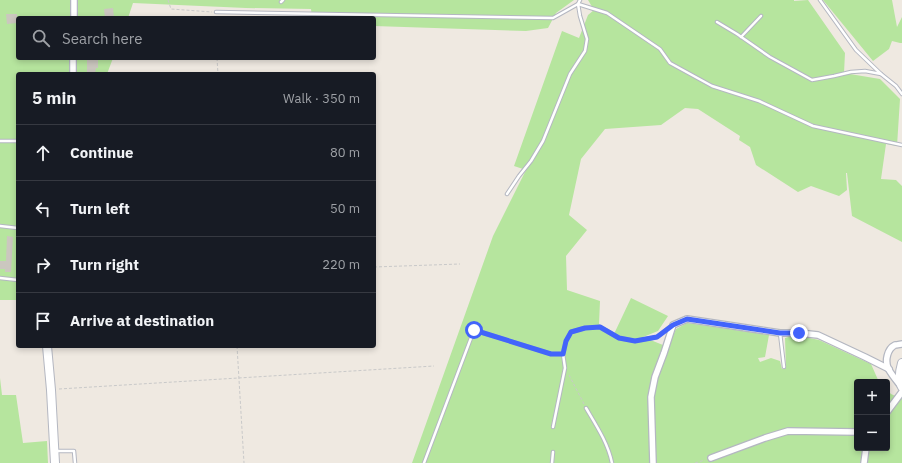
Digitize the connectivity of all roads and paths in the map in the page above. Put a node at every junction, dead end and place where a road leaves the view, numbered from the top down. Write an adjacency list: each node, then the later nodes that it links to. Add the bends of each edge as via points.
1 (74, 0): 7 (street)
2 (168, 0): 6 (path, via 171,9)
3 (580, 0): 5 (lane)
4 (820, 0): 15 (lane, via 856,50)
5 (578, 4): 6 (lane, via 553,18); 19 (lane, via 607,13 660,49 670,63 712,86 759,101 813,126); 20 (lane, via 587,39 585,52 570,74 543,141)
6 (216, 12)
7 (74, 16)
8 (761, 16): 10 (lane)
9 (717, 22): 10 (lane)
10 (741, 37): 15 (lane, via 770,58 812,80 851,72)
11 (73, 60): 13 (street)
12 (217, 60): 14 (path)
13 (73, 72)
14 (218, 72)
15 (882, 74): 16 (lane)
16 (902, 94)
17 (0, 141): 18 (lane)
18 (16, 141)
19 (902, 144)
20 (507, 194)
21 (0, 226): 22 (lane)
22 (16, 228)
23 (460, 264): 24 (path)
24 (376, 267)
25 (0, 278): 26 (lane)
26 (16, 280)
27 (673, 325): 28 (street, via 687,319); 32 (lane, via 657,337 635,341 619,338 600,327 585,328 571,332); 55 (street, via 655,377 651,397)
28 (780, 333): 35 (lane); 37 (street, via 818,335)
29 (902, 344): 37 (street, via 891,348 887,362)
30 (47, 348): 40 (street)
31 (237, 348): 38 (path)
32 (563, 354): 36 (lane); 52 (lane, via 551,354 474,330)
33 (902, 363): 39 (street)
34 (434, 366): 38 (path)
35 (784, 366)
36 (565, 368): 42 (path); 43 (lane)
37 (889, 369): 39 (street)
38 (239, 378): 40 (path); 51 (path)
39 (901, 388): 41 (street)
40 (51, 390): 46 (street)
41 (890, 407)
42 (586, 408): 54 (lane, via 611,455)
43 (553, 427)
44 (854, 432): 48 (street, via 788,431)
45 (866, 451): 57 (street)
46 (54, 452): 49 (street); 50 (lane, via 74,451)
47 (553, 452): 53 (lane)
48 (711, 458): 56 (path)
49 (55, 463)
50 (75, 463)
51 (244, 463)
52 (424, 463)
53 (552, 463)
54 (612, 463)
55 (653, 463)
56 (695, 463)
57 (864, 463)

